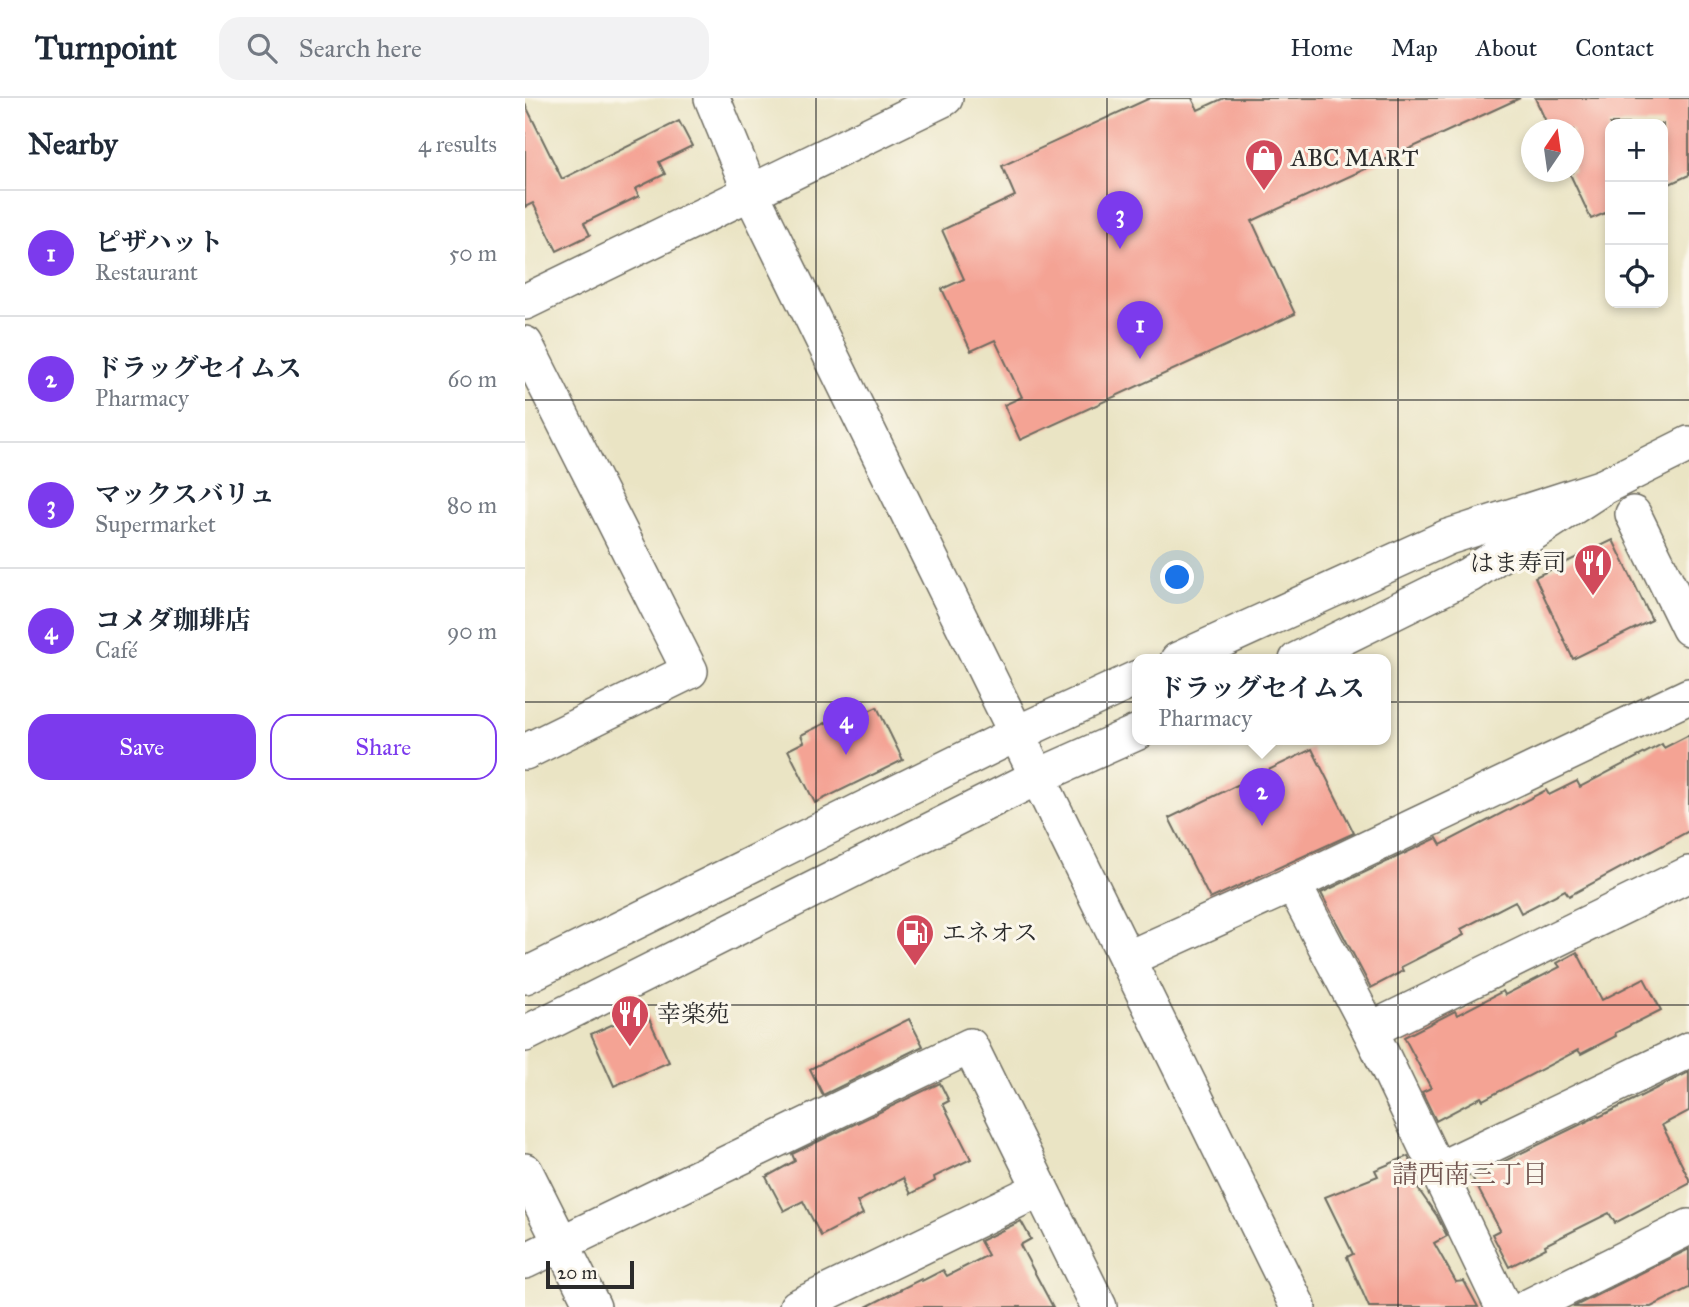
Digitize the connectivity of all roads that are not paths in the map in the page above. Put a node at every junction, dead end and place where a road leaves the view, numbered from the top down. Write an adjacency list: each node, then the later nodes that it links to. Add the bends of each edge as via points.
1 (712, 98): 3 (street)
2 (945, 98): 3 (street)
3 (751, 193): 4 (street); 14 (street)
4 (525, 302)
5 (525, 344): 16 (street, via 690,671)
6 (1689, 444): 7 (street)
7 (1603, 487): 10 (street, via 1448,537); 11 (street, via 1469,575)
8 (1633, 514): 9 (street)
9 (1689, 628)
10 (1191, 654)
11 (1309, 654)
12 (1132, 681): 14 (street)
13 (1689, 696): 19 (street)
14 (1016, 734): 17 (street); 21 (street)
15 (1132, 735): 17 (street)
16 (525, 752)
17 (1037, 777): 20 (street); 23 (street)
18 (1689, 874): 22 (street)
19 (1293, 884): 20 (street); 22 (street)
20 (1127, 959): 34 (street)
21 (525, 976)
22 (1370, 1030): 26 (street)
23 (525, 1034)
24 (1689, 1050): 26 (street)
25 (525, 1171): 29 (street)
26 (1436, 1171): 35 (street)
27 (1040, 1189): 29 (street, via 969,1046); 32 (street); 33 (street)
28 (1689, 1227): 36 (street)
29 (562, 1243): 30 (street); 31 (street)
30 (525, 1261)
31 (593, 1307)
32 (797, 1307)
33 (1100, 1307)
34 (1298, 1307)
35 (1503, 1307)
36 (1528, 1307)

